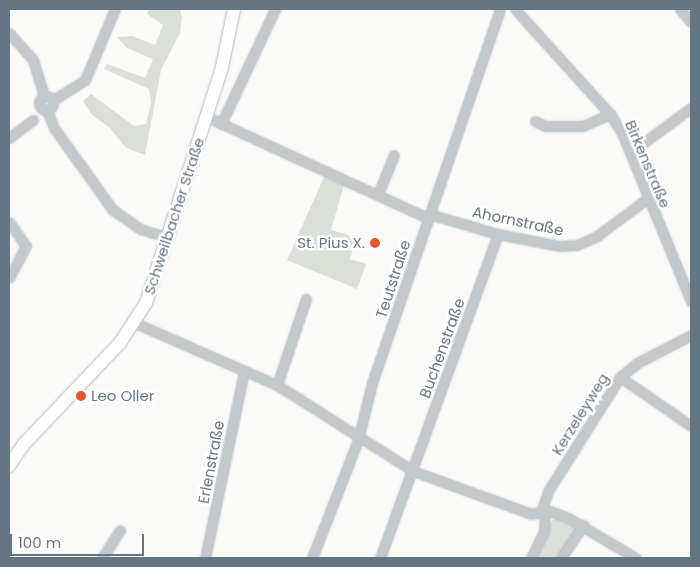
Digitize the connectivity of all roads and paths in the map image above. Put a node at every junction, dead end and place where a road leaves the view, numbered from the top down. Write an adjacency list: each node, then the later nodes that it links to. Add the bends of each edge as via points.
1 (234, 9): 14 (main road, Schweilbacher Straße)
2 (275, 9): 17 (street, Schweilbacher Straße)
3 (500, 9): 23 (street, Teutstraße)
4 (516, 9): 13 (street, Birkenstraße)
5 (680, 9): 7 (street)
6 (111, 10): 10 (street, via 85,80)
7 (691, 22)
8 (9, 34): 9 (street, via 33,60)
9 (44, 96): 10 (street); 12 (street, via 38,104)
10 (53, 100): 12 (street)
11 (691, 108): 19 (street)
12 (47, 110): 26 (street, via 54,128 113,210 140,229)
13 (610, 114): 16 (street, via 583,126 544,126); 19 (street, Birkenstraße)
14 (206, 117): 17 (street, Ahornstraße); 26 (main road, Schweilbacher Straße)
15 (33, 120): 18 (street)
16 (535, 121)
17 (221, 124): 21 (street, Ahornstraße)
18 (9, 138)
19 (631, 152): 22 (street, Birkenstraße)
20 (394, 155): 21 (street)
21 (378, 194): 23 (street, Ahornstraße)
22 (648, 198): 25 (street, Ahornstraße, via 597,236 577,246 559,246); 29 (street, Birkenstraße)
23 (429, 216): 25 (street, Ahornstraße); 38 (street, Teutstraße, via 372,383)
24 (9, 222): 28 (street, via 26,246)
25 (498, 234): 40 (street, Buchenstraße)
26 (169, 238): 32 (main road, Schweilbacher Straße)
27 (691, 277): 29 (street)
28 (9, 278)
29 (683, 282): 31 (street, Birkenstraße)
30 (306, 300): 36 (street)
31 (691, 301)
32 (135, 323): 34 (street); 39 (main road, Schweilbacher Straße, via 78,390 24,444)
33 (691, 335): 35 (street, Kerzeleyweg, via 637,363)
34 (244, 371): 36 (street); 45 (street, Erlenstraße)
35 (620, 377): 37 (street); 41 (street, Kerzeleyweg, via 548,491)
36 (277, 385): 38 (street)
37 (691, 426)
38 (358, 440): 40 (street); 46 (street, Teutstraße)
39 (9, 466)
40 (413, 471): 41 (street, via 531,514); 47 (street, Buchenstraße)
41 (543, 513): 42 (street); 48 (street, Kerzeleyweg, via 544,531)
42 (583, 525): 49 (street); 50 (street)
43 (120, 530): 44 (street)
44 (102, 558)
45 (205, 558)
46 (312, 558)
47 (380, 558)
48 (531, 558)
49 (561, 558)
50 (636, 558)

